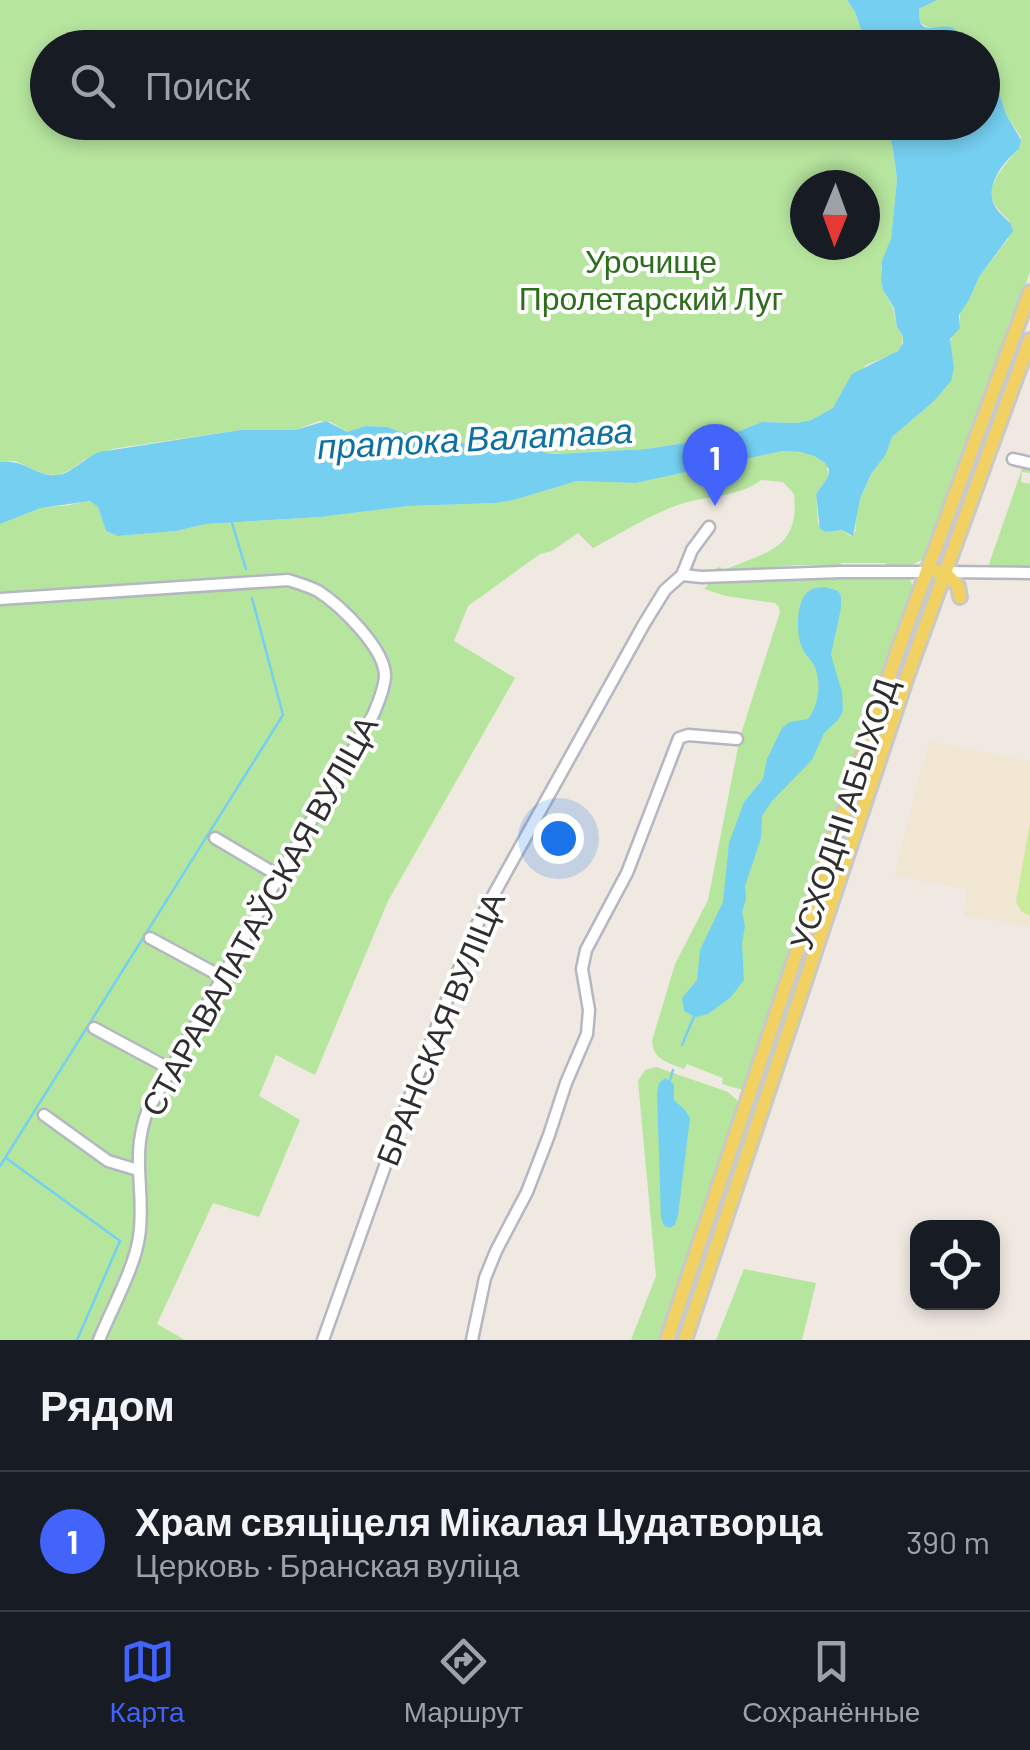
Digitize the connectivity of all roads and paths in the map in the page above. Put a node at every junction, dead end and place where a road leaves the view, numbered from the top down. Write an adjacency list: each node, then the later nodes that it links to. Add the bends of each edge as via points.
1 (1030, 292): 6 (main road, УСХОДНІ АБЫХОД)
2 (1030, 340): 7 (main road, УСХОДНІ АБЫХОД)
3 (1013, 459): 4 (street)
4 (1030, 463)
5 (709, 527): 9 (street, БРАНСКАЯ ВУЛІЦА)
6 (926, 572): 7 (main road); 9 (street); 24 (main road, УСХОДНІ АБЫХОД)
7 (944, 572): 8 (street); 10 (main road); 25 (main road, УСХОДНІ АБЫХОД)
8 (1030, 573)
9 (682, 575): 22 (street, БРАНСКАЯ ВУЛІЦА, via 656,603 474,930)
10 (960, 597)
11 (0, 599): 14 (street, СТАРАВАЛАТАЎСКАЯ ВУЛІЦА, via 288,580 310,587 342,612 383,664 382,696)
12 (737, 739): 23 (street, via 679,738 628,873 586,950 587,1034 527,1192 490,1264)
13 (216, 838): 14 (street)
14 (279, 876): 16 (street, СТАРАВАЛАТАЎСКАЯ ВУЛІЦА)
15 (150, 938): 16 (street)
16 (224, 978): 18 (street, СТАРАВАЛАТАЎСКАЯ ВУЛІЦА)
17 (94, 1028): 18 (street)
18 (170, 1070): 20 (street, СТАРАВАЛАТАЎСКАЯ ВУЛІЦА, via 142,1124)
19 (44, 1115): 20 (street, via 108,1161)
20 (138, 1170): 21 (street, СТАРАВАЛАТАЎСКАЯ ВУЛІЦА, via 139,1238)
21 (100, 1340)
22 (322, 1340)
23 (472, 1340)
24 (668, 1340)
25 (685, 1340)

